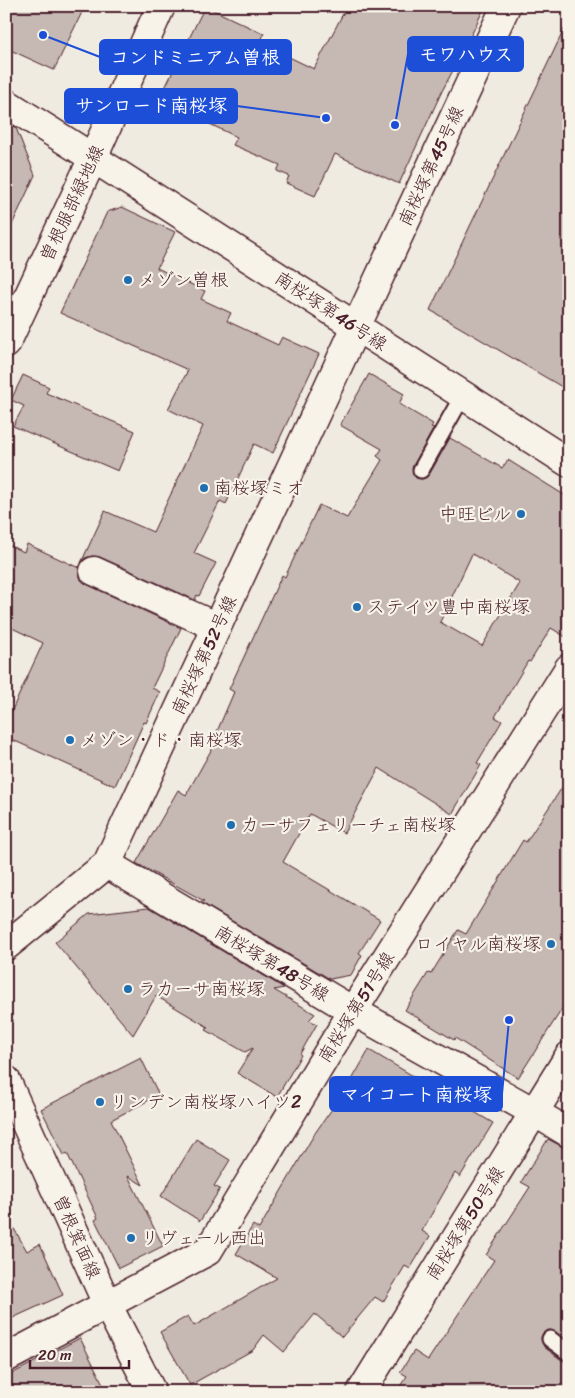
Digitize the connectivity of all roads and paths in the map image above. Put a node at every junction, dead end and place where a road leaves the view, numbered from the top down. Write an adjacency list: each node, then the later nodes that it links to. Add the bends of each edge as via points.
1 (161, 6): 4 (street, 曽根服部緑地線)
2 (506, 6): 5 (street, 南桜塚第45号線)
3 (6, 103): 4 (street, 南桜塚第46号線)
4 (93, 158): 5 (street, 南桜塚第46号線); 6 (street, 曽根服部緑地線)
5 (356, 327): 7 (street, 南桜塚第46号線); 11 (street, 南桜塚第52号線)
6 (6, 344)
7 (464, 395): 8 (street, 南桜塚第46号線); 9 (lane)
8 (569, 463)
9 (420, 470)
10 (94, 571): 11 (street)
11 (217, 627): 13 (street, 南桜塚第52号線)
12 (569, 668): 15 (street, 南桜塚第51号線)
13 (107, 864): 14 (street, 南桜塚第52号線); 15 (street, 南桜塚第48号線)
14 (6, 946)
15 (353, 1011): 18 (street, 南桜塚第48号線); 20 (street, 南桜塚第51号線, via 208,1251)
16 (569, 1056): 18 (street, 南桜塚第50号線)
17 (6, 1080): 20 (street, 曽根箕面線)
18 (534, 1112): 19 (street, 南桜塚第48号線); 25 (street, 南桜塚第50号線)
19 (569, 1133)
20 (107, 1304): 23 (street, 南桜塚第51号線); 24 (street, 曽根箕面線)
21 (550, 1339): 22 (lane)
22 (569, 1353)
23 (6, 1358)
24 (152, 1392)
25 (362, 1392)

